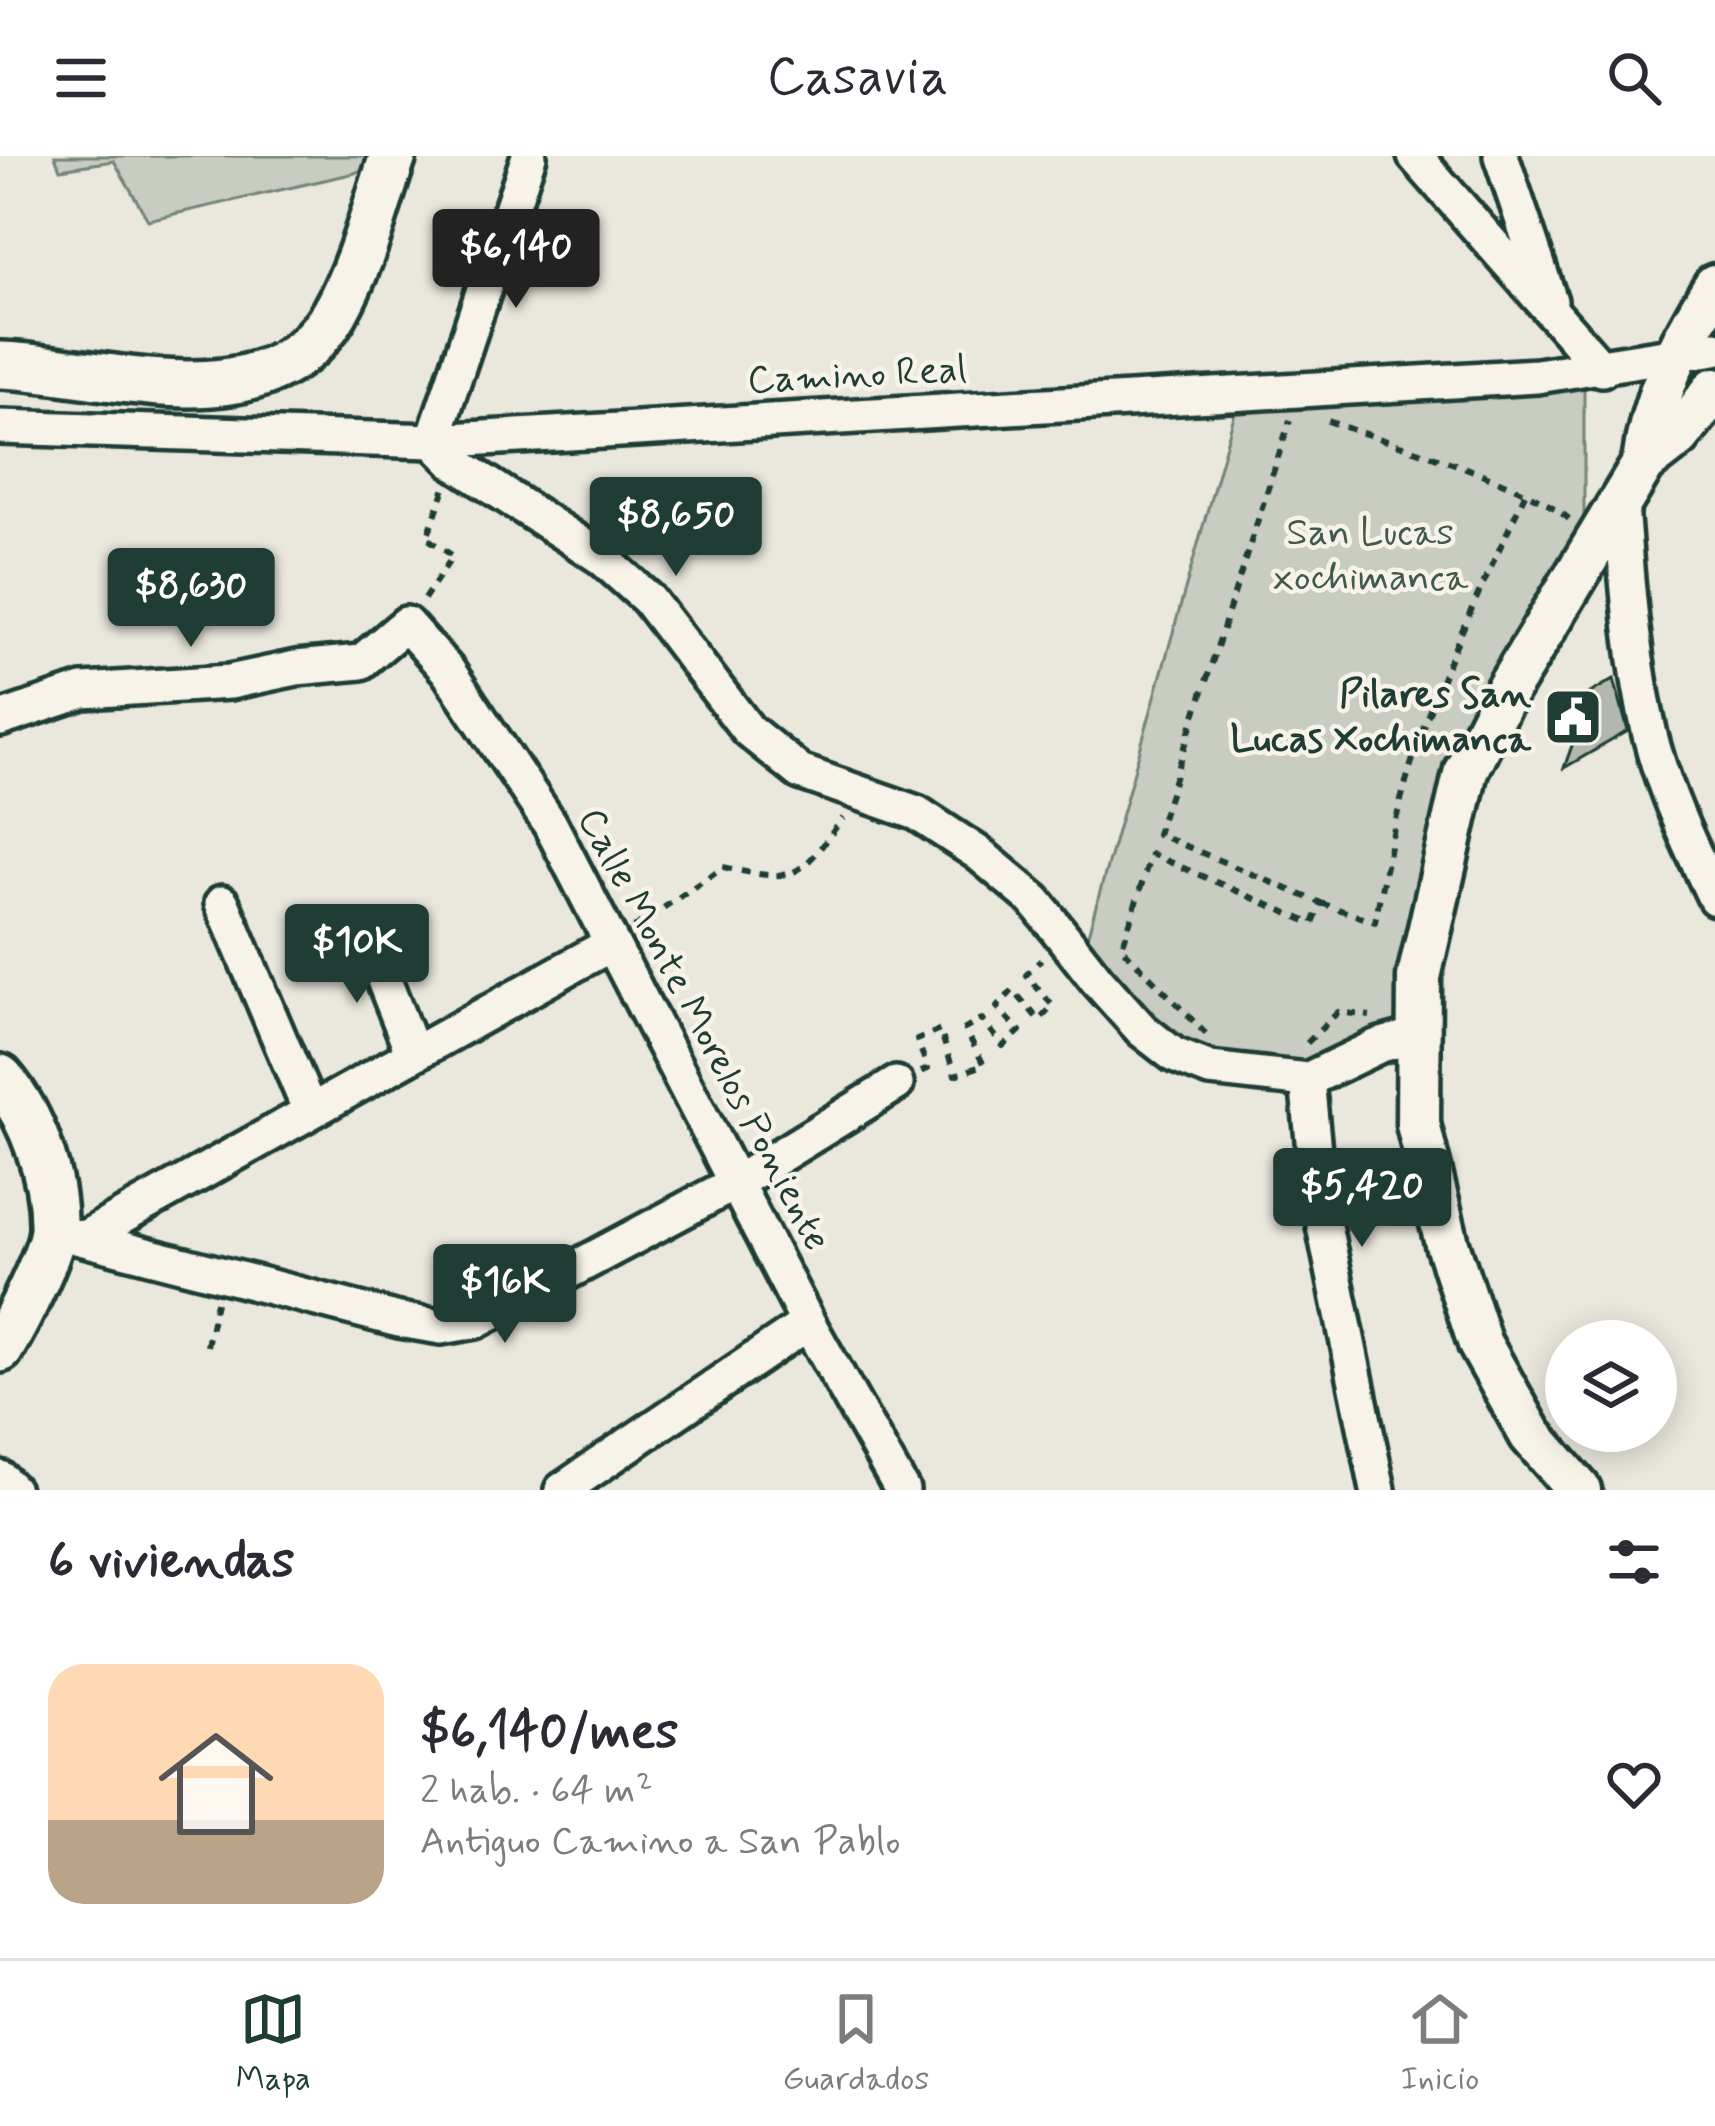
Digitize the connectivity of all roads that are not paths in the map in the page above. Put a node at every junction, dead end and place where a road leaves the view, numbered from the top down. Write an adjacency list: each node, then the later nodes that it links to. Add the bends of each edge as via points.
1 (393, 156): 8 (main road, via 332,317 282,368 199,386)
2 (529, 156): 12 (street)
3 (1415, 156): 6 (street)
4 (1501, 156): 6 (street)
5 (1715, 286): 7 (street)
6 (1556, 320): 9 (street)
7 (1695, 350): 9 (street, Camino Real); 13 (street, via 1649,422)
8 (0, 365)
9 (1603, 369): 12 (street, Camino Real)
10 (1715, 389): 13 (street, via 1679,436)
11 (0, 428): 12 (street, Camino Real)
12 (443, 452): 23 (street, via 602,558 648,599 748,730 800,772 917,813 978,853 1035,902 1142,1030 1174,1054 1210,1069)
13 (1643, 464): 14 (street)
14 (1621, 505): 16 (street, via 1651,737); 21 (street, via 1466,770)
15 (0, 719): 20 (street, Calle Monte Morelos Poniente, via 83,692 362,662 406,624 448,670 533,796)
16 (1701, 836): 17 (street)
17 (1715, 898)
18 (222, 903): 26 (street)
19 (365, 932): 22 (street)
20 (611, 944): 22 (street); 27 (street, Calle Monte Morelos Poniente)
21 (1397, 1041): 23 (street); 36 (street, via 1480,1344 1531,1435)
22 (413, 1054): 26 (street)
23 (1305, 1064): 35 (street, via 1318,1201)
24 (0, 1078): 28 (main road, via 26,1115)
25 (896, 1084): 27 (street)
26 (310, 1112): 28 (street)
27 (737, 1182): 28 (street, via 476,1321 441,1327); 29 (street, Calle Monte Morelos Poniente)
28 (70, 1234): 30 (main road)
29 (808, 1323): 33 (street); 34 (street, Calle Monte Morelos Poniente)
30 (0, 1349)
31 (0, 1478): 32 (street)
32 (12, 1490)
33 (562, 1490)
34 (902, 1490)
35 (1378, 1490)
36 (1579, 1490)

